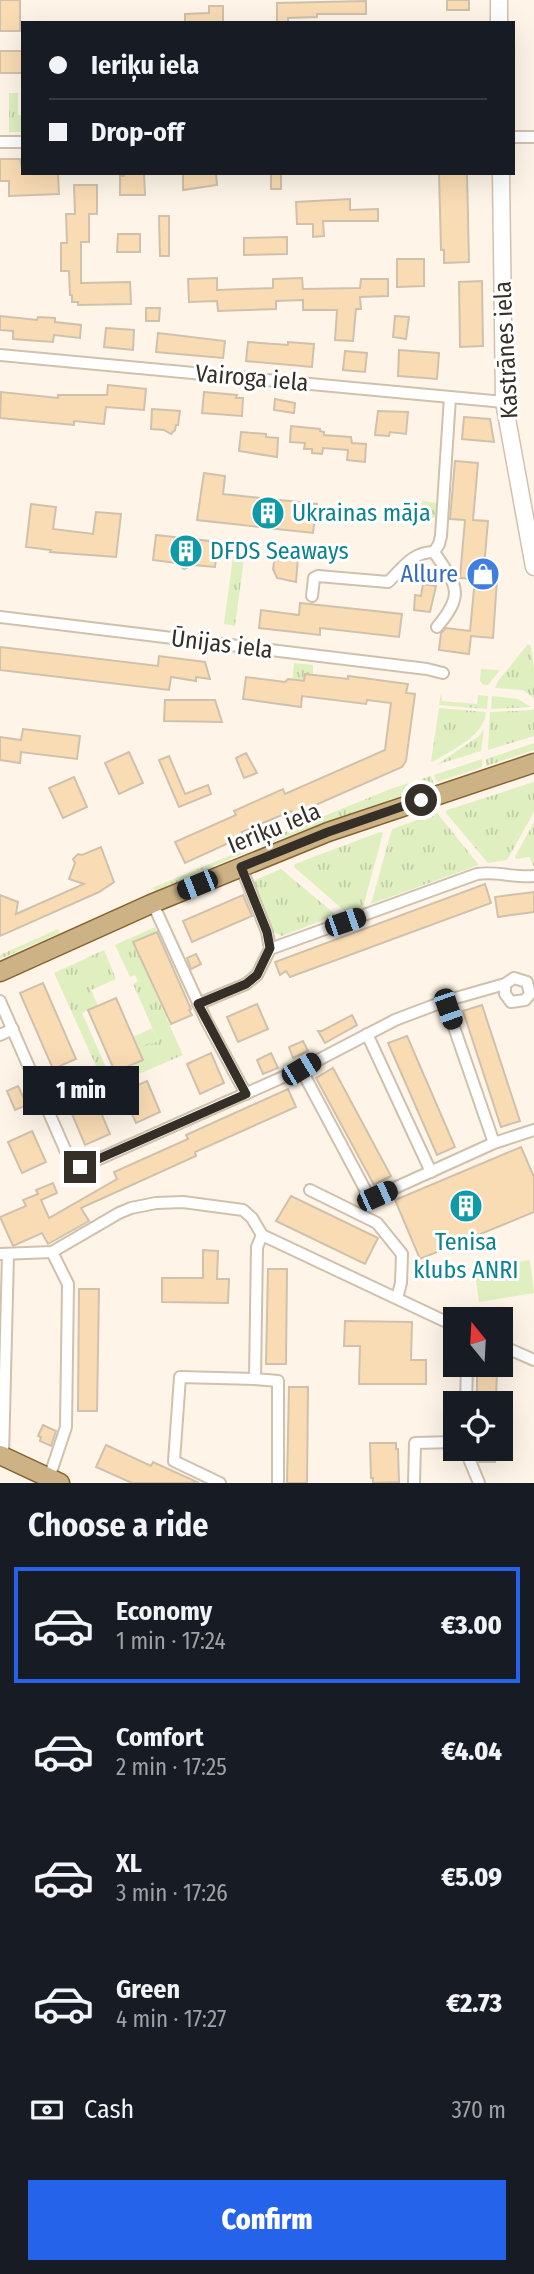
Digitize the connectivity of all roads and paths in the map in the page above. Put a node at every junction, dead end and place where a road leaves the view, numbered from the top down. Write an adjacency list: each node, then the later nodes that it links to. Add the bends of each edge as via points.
1 (499, 0): 2 (street)
2 (499, 21)
3 (515, 137): 4 (street)
4 (534, 137)
5 (0, 142): 6 (street)
6 (21, 142)
7 (501, 175): 10 (street, Kastrānes iela)
8 (0, 355): 9 (street, Vairoga iela)
9 (450, 397): 10 (street, Vairoga iela); 11 (street, via 441,536)
10 (504, 402): 12 (street, Kastrānes iela)
11 (434, 552): 13 (street, via 413,556 388,582 318,576); 15 (street, via 456,592 451,611)
12 (534, 567)
13 (312, 596)
14 (0, 617): 16 (street, Ūnijas iela)
15 (437, 626)
16 (443, 673)
17 (533, 763): 18 (main road, Ieriķu iela, via 340,828)
18 (241, 867): 20 (main road, Ieriķu iela); 21 (street)
19 (534, 876): 21 (street, via 477,873)
20 (153, 904): 22 (main road, Ieriķu iela); 27 (street)
21 (270, 948): 27 (street, via 257,975 246,984)
22 (0, 972)
23 (505, 984): 24 (street, via 511,1002); 24 (street, via 523,979 530,988); 26 (street)
24 (525, 1000): 28 (street)
25 (0, 1001): 29 (street)
26 (445, 1001): 30 (street); 35 (street)
27 (198, 1004): 33 (street)
28 (534, 1010)
29 (13, 1029): 31 (street); 33 (street, via 74,1170)
30 (367, 1034): 32 (street); 36 (street)
31 (0, 1035)
32 (301, 1069): 33 (street); 36 (street, via 367,1193 377,1196)
33 (246, 1094)
34 (534, 1130): 35 (street)
35 (494, 1143): 36 (street)
36 (431, 1172)
37 (310, 1190): 41 (street, via 377,1223 402,1254)
38 (262, 1235): 39 (street, via 243,1210 156,1203 119,1213); 41 (street); 45 (street, via 257,1247)
39 (52, 1252): 40 (street); 49 (street, via 68,1284 66,1427)
40 (4, 1254): 47 (street)
41 (397, 1298): 42 (street)
42 (443, 1320)
43 (513, 1351): 44 (street)
44 (534, 1360)
45 (255, 1379): 50 (street, via 180,1377 174,1461); 51 (street, via 278,1381)
46 (443, 1442): 52 (street, via 415,1443)
47 (2, 1456): 49 (main road)
48 (468, 1461): 53 (street)
49 (55, 1480)
50 (220, 1483)
51 (278, 1483)
52 (414, 1483)
53 (479, 1483)

